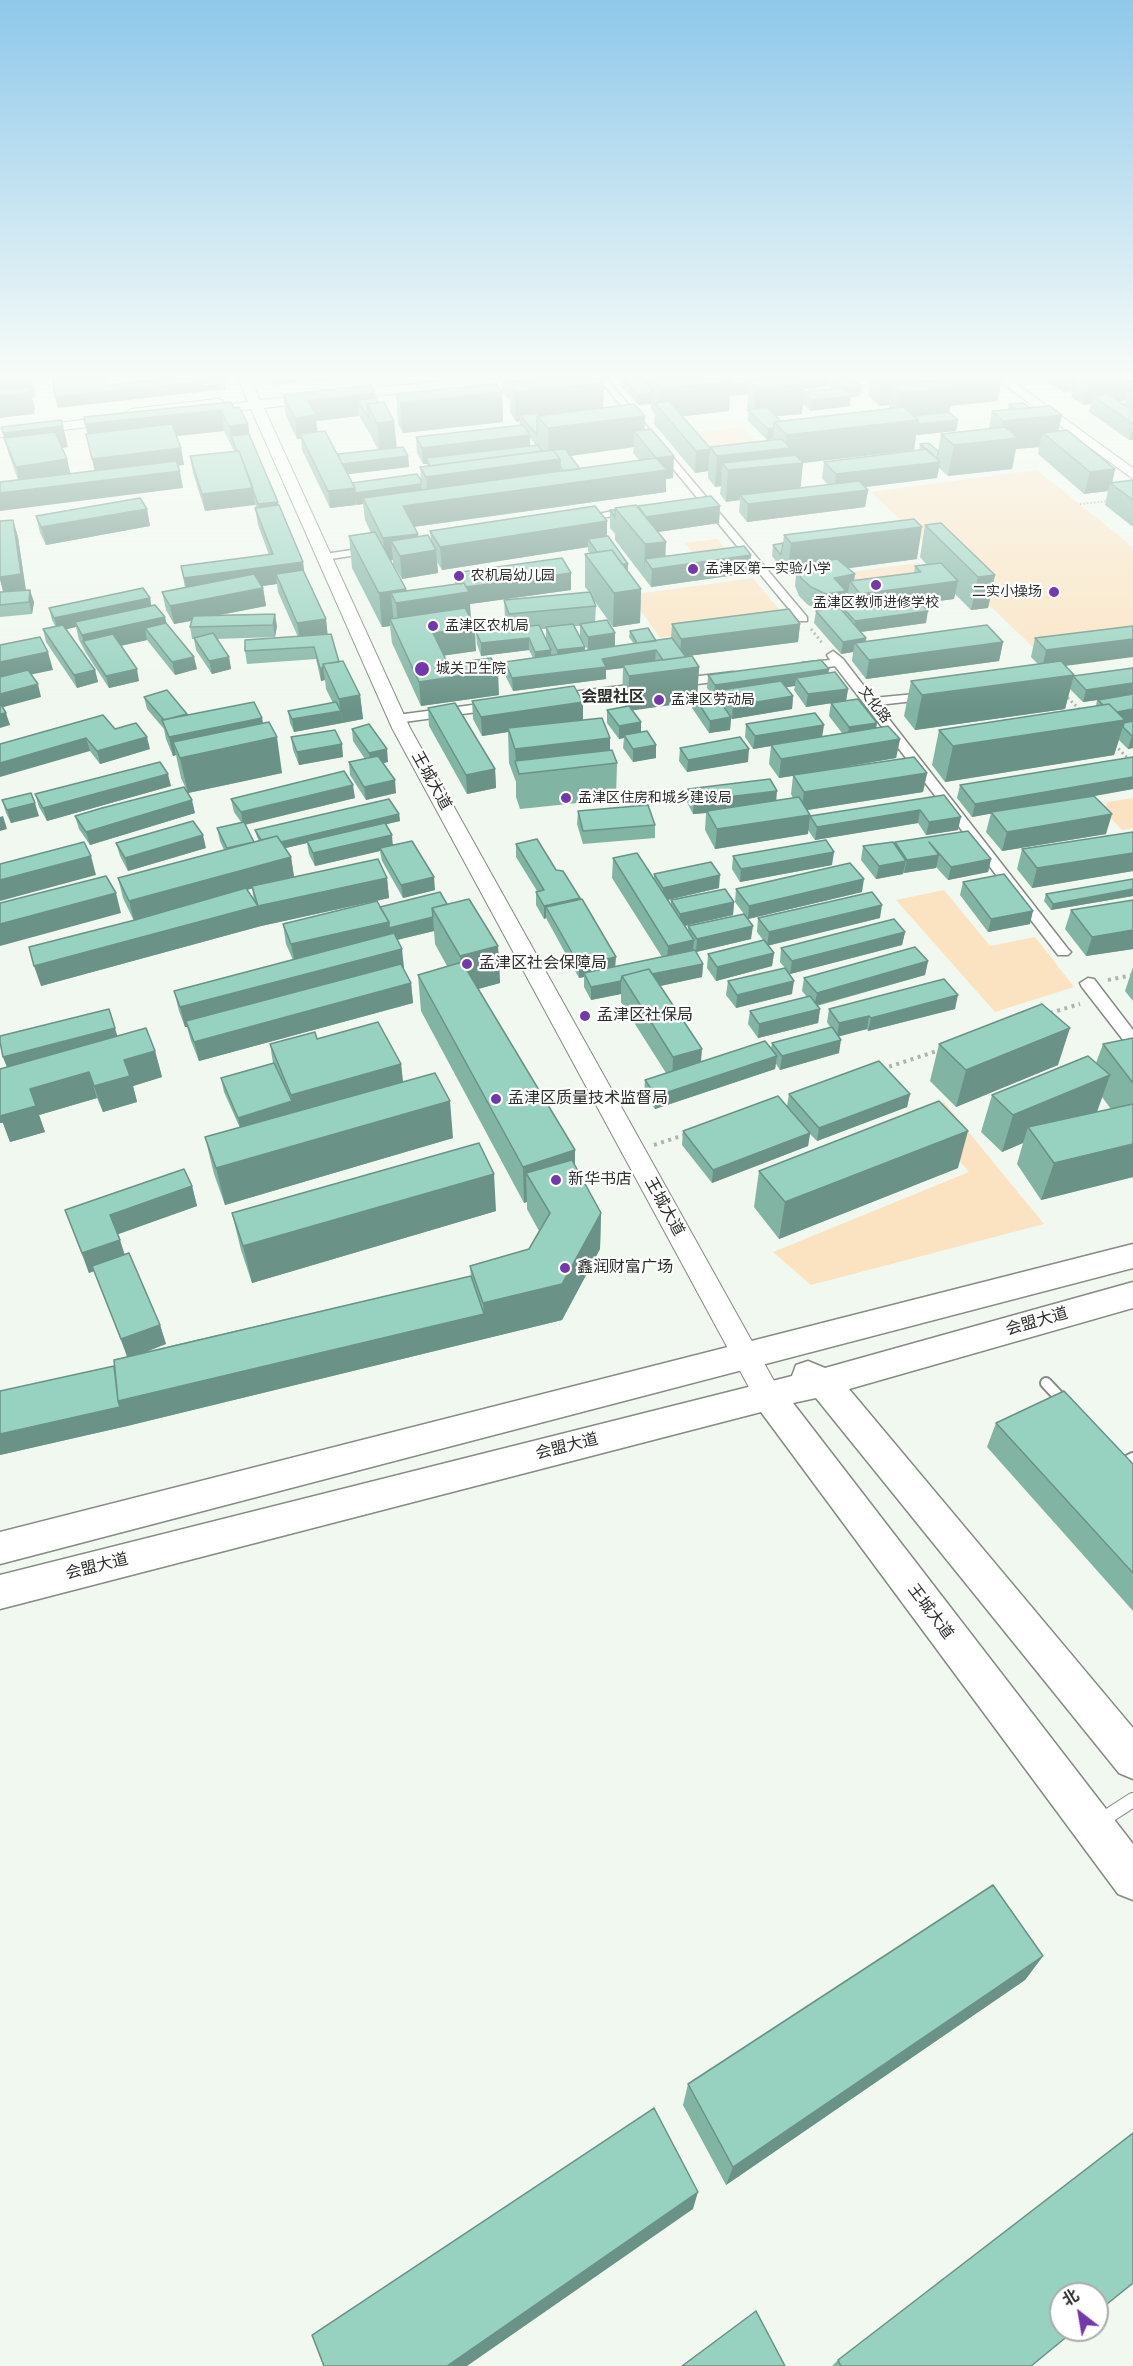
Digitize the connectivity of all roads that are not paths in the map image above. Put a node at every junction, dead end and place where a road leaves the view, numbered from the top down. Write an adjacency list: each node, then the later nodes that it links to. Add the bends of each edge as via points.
1 (295, 489): 7 (main road, 王城大道)
2 (298, 489): 15 (main road, 王城大道)
3 (689, 489): 8 (street)
4 (646, 508): 5 (street)
5 (564, 521)
6 (377, 549): 7 (street)
7 (324, 557): 15 (main road, 王城大道)
8 (803, 619)
9 (792, 668): 13 (street, 文化路, via 834,657)
10 (746, 674): 12 (street)
11 (943, 693): 13 (street)
12 (537, 700)
13 (872, 702): 16 (street, 文化路)
14 (513, 704): 15 (street)
15 (403, 718): 21 (main road, 王城大道); 21 (main road, 王城大道, via 648,1147)
16 (1064, 952)
17 (1088, 983): 18 (street)
18 (1133, 1041)
19 (1133, 1256): 21 (main road)
20 (1133, 1295): 22 (main road, 会盟大道)
21 (756, 1354): 22 (main road); 24 (main road, 王城大道); 28 (main road)
22 (823, 1382): 24 (main road, 会盟大道); 30 (main road)
23 (1046, 1383): 25 (lane)
24 (768, 1396): 29 (main road, 会盟大道); 32 (main road, 王城大道)
25 (1076, 1415)
26 (1133, 1458): 27 (lane, via 1118,1460)
27 (1133, 1476)
28 (0, 1548)
29 (0, 1592)
30 (1133, 1759)
31 (1133, 1800): 32 (lane)
32 (1093, 1826): 33 (main road, 王城大道)
33 (1133, 1879)

